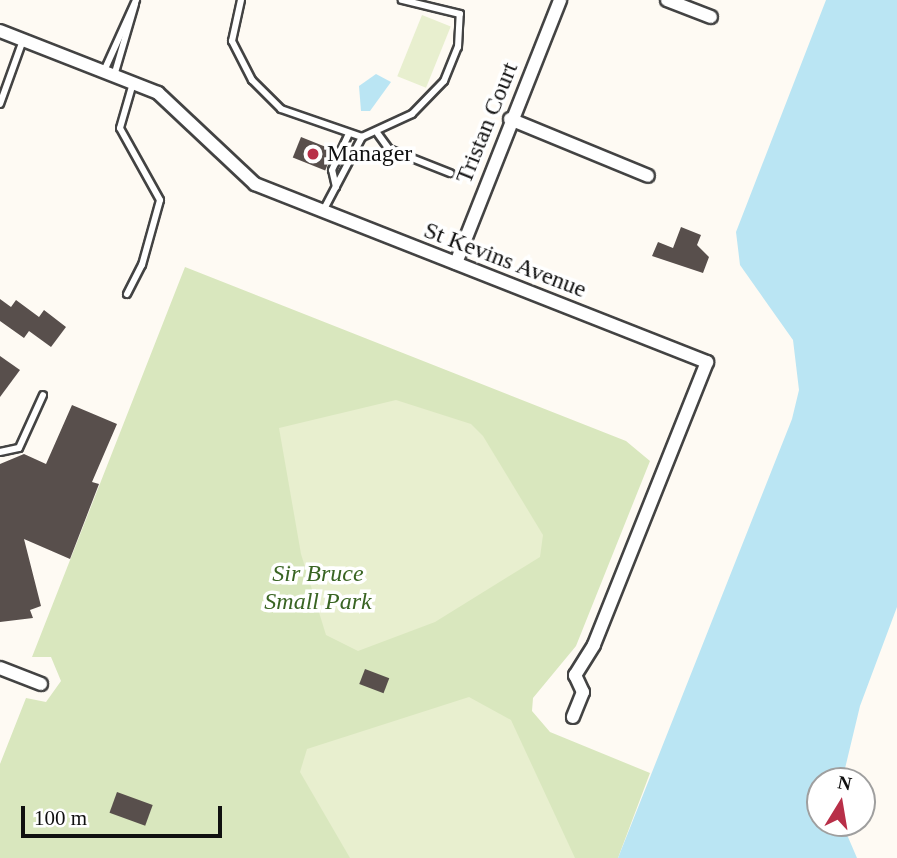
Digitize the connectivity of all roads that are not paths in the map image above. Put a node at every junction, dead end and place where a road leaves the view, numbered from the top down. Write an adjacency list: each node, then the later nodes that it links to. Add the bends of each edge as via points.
1 (241, 0): 14 (lane, via 232,41 252,80 281,109)
2 (402, 0): 13 (lane, via 460,14 462,29 444,81 412,114)
3 (560, 0): 12 (street, Tristan Court)
4 (667, 0): 6 (street)
5 (133, 1): 9 (lane); 9 (lane)
6 (711, 17)
7 (0, 31): 8 (street, St Kevins Avenue)
8 (23, 40): 9 (street, St Kevins Avenue); 11 (lane)
9 (109, 74): 10 (street, St Kevins Avenue)
10 (134, 83): 19 (street, St Kevins Avenue, via 177,107 243,178); 21 (lane, via 120,128 160,200 142,265)
11 (0, 104)
12 (510, 119): 17 (street); 20 (street, Tristan Court)
13 (377, 134): 15 (lane); 16 (lane, via 389,149)
14 (348, 136): 15 (lane); 18 (lane, via 332,170)
15 (362, 137): 18 (lane)
16 (450, 173)
17 (648, 176)
18 (336, 187): 19 (lane)
19 (323, 211): 20 (street, St Kevins Avenue)
20 (456, 263): 26 (street, St Kevins Avenue, via 706,362 594,645 575,675 583,692)
21 (127, 294)
22 (43, 395): 23 (lane, via 19,448)
23 (0, 452)
24 (0, 668): 25 (street)
25 (41, 684)
26 (573, 717)

